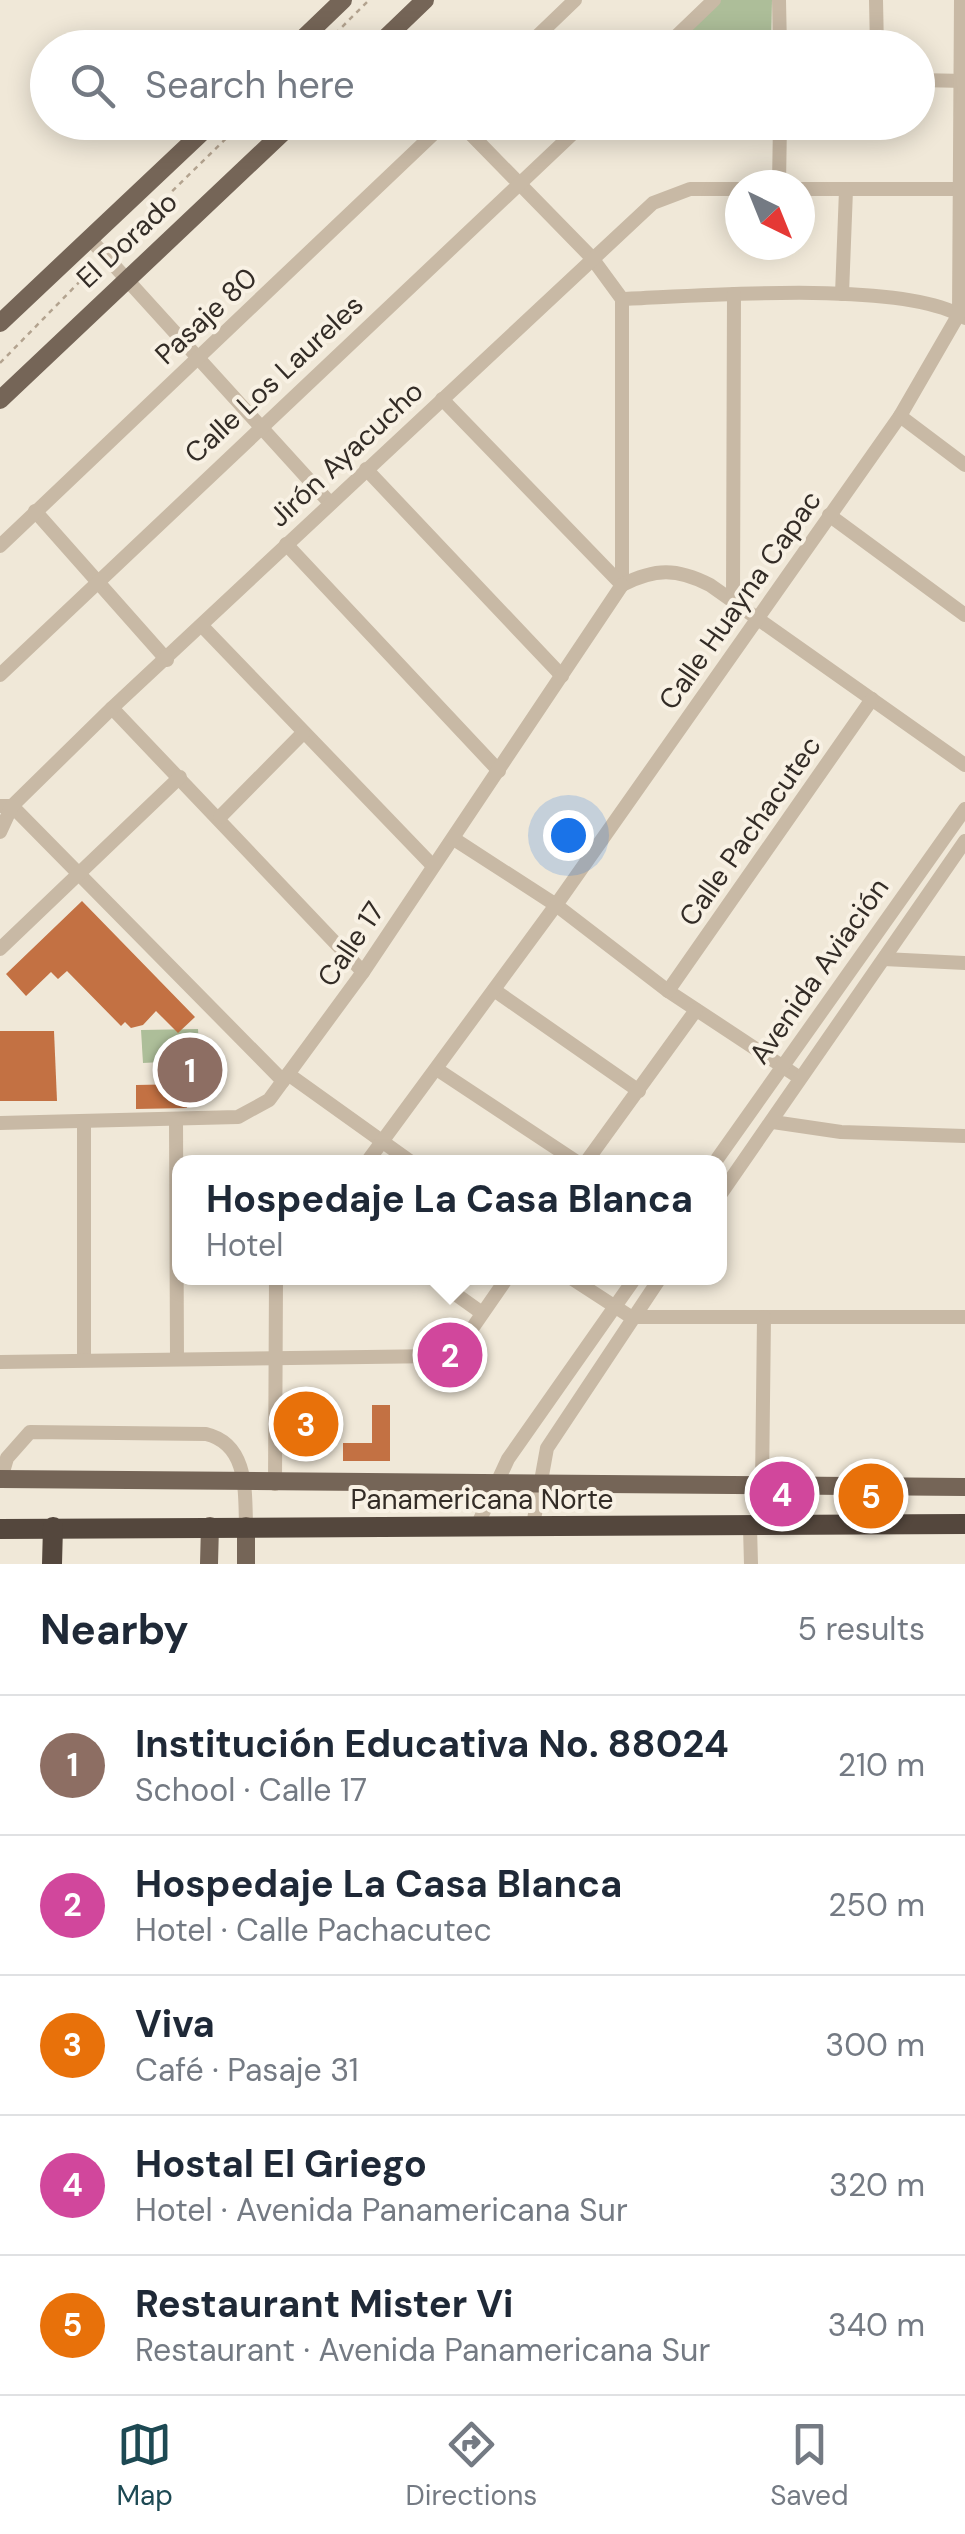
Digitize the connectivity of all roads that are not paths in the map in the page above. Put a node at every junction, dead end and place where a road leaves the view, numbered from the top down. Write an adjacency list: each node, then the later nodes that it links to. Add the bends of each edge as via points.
1 (343, 0): 8 (main road)
2 (426, 0): 9 (main road)
3 (575, 0): 10 (street)
4 (714, 0): 11 (street)
5 (778, 0): 12 (street)
6 (876, 0): 13 (street)
7 (961, 0): 15 (street, Calle Huayna Capac)
8 (311, 30)
9 (397, 30)
10 (544, 30)
11 (683, 30)
12 (779, 30)
13 (877, 30)
14 (935, 81): 15 (street)
15 (964, 82): 26 (street, Calle Huayna Capac)
16 (195, 140): 28 (main road, El Dorado)
17 (275, 140): 30 (main road, El Dorado)
18 (427, 140): 36 (street, Pasaje 80)
19 (477, 140): 23 (street)
20 (566, 140): 23 (street, Calle Los Laureles)
21 (780, 140): 22 (street)
22 (779, 170)
23 (518, 184): 29 (street); 40 (street, Calle Los Laureles)
24 (725, 189): 29 (street, Jirón Ayacucho, via 690,189 653,202)
25 (815, 189): 27 (street)
26 (964, 189): 27 (street); 34 (street, Calle Huayna Capac)
27 (846, 190): 32 (street)
28 (90, 240): 30 (street); 35 (main road, El Dorado)
29 (592, 258): 33 (street); 37 (street, Jirón Ayacucho)
30 (127, 277): 36 (street); 38 (main road, El Dorado)
31 (734, 294): 32 (street); 33 (street); 50 (street)
32 (842, 294): 34 (street, via 939,303)
33 (622, 299): 49 (street)
34 (962, 316): 39 (street, Calle Huayna Capac)
35 (0, 324)
36 (197, 360): 40 (street); 44 (street, Pasaje 80)
37 (442, 399): 42 (street, Jirón Ayacucho); 49 (street)
38 (0, 400)
39 (900, 416): 41 (street); 45 (street, Calle Huayna Capac)
40 (261, 424): 43 (street); 48 (street, Calle Los Laureles)
41 (965, 465)
42 (366, 469): 43 (street, Jirón Ayacucho); 56 (street)
43 (330, 503): 46 (street, Jirón Ayacucho)
44 (36, 511): 47 (street, Pasaje 80); 48 (street)
45 (828, 516): 51 (street); 52 (street, Calle Huayna Capac)
46 (286, 544): 53 (street, Jirón Ayacucho); 61 (street)
47 (0, 546)
48 (98, 578): 54 (street); 55 (street, Calle Los Laureles)
49 (622, 585): 50 (street, via 651,570 674,572); 56 (street, Calle 17)
50 (733, 599): 52 (street)
51 (965, 615)
52 (760, 617): 57 (street); 71 (street, Calle Huayna Capac)
53 (202, 626): 54 (street, Jirón Ayacucho); 59 (street)
54 (166, 660): 58 (street, Jirón Ayacucho)
55 (0, 674)
56 (562, 676): 61 (street, Calle 17)
57 (872, 699): 60 (street); 77 (street, Calle Pachacutec)
58 (112, 708): 62 (street); 63 (street, Jirón Ayacucho)
59 (303, 733): 65 (street); 69 (street)
60 (965, 766)
61 (499, 771): 67 (street, Calle 17)
62 (180, 776): 65 (street); 70 (street)
63 (6, 806): 66 (street); 70 (street)
64 (965, 809): 79 (street, Avenida Aviación)
65 (220, 817): 75 (street)
66 (0, 832)
67 (454, 839): 69 (street, Calle 17); 71 (street)
68 (965, 842): 73 (street, Avenida Aviación)
69 (433, 866): 75 (street, Calle 17)
70 (79, 874): 72 (street); 81 (street)
71 (556, 905): 76 (street, Calle Huayna Capac); 77 (street)
72 (0, 949)
73 (884, 959): 74 (street); 82 (street, Avenida Aviación)
74 (965, 963)
75 (363, 972): 81 (street, Calle 17)
76 (494, 990): 80 (street, Calle Huayna Capac); 83 (street)
77 (668, 991): 78 (street)
78 (696, 1010): 79 (street); 83 (street)
79 (781, 1067): 82 (street); 95 (street, Avenida Aviación)
80 (438, 1070): 89 (street, Calle Huayna Capac); 93 (street)
81 (286, 1078): 85 (street, Calle 17, via 269,1100 238,1118); 89 (street)
82 (800, 1078): 86 (street, Avenida Aviación)
83 (638, 1091): 94 (street)
84 (84, 1120): 85 (street, Calle 17); 87 (street, Calle 17); 110 (street)
85 (176, 1120): 90 (street)
86 (773, 1122): 88 (street, via 841,1132); 96 (street, Avenida Aviación)
87 (0, 1123)
88 (965, 1136)
89 (384, 1142): 91 (street, Calle Huayna Capac); 92 (street)
90 (177, 1155)
91 (373, 1155)
92 (402, 1155)
93 (566, 1155)
94 (591, 1155)
95 (720, 1155)
96 (727, 1185)
97 (178, 1285): 111 (street)
98 (276, 1285): 109 (street)
99 (443, 1285): 105 (street)
100 (502, 1285): 105 (street)
101 (581, 1285): 104 (street)
102 (630, 1285): 104 (street)
103 (655, 1285): 106 (street)
104 (614, 1308): 106 (street); 114 (street)
105 (482, 1313): 109 (street, via 460,1346 441,1356)
106 (631, 1317): 107 (street); 118 (street, via 547,1448)
107 (764, 1317): 108 (street); 117 (street)
108 (965, 1317)
109 (276, 1359): 111 (street); 116 (street)
110 (84, 1360): 111 (street); 112 (street)
111 (177, 1360)
112 (0, 1362)
113 (0, 1479): 115 (main road); 115 (street, via 6,1458 30,1432 206,1434 233,1450)
114 (494, 1483): 116 (main road); 118 (main road); 124 (street)
115 (245, 1484): 116 (main road); 123 (street)
116 (275, 1484)
117 (762, 1484): 118 (main road); 119 (main road)
118 (540, 1485): 121 (street)
119 (965, 1487)
120 (965, 1524): 125 (highway, Panamericana Norte)
121 (532, 1525): 124 (highway, Panamericana Norte); 125 (highway, Panamericana Norte)
122 (210, 1526): 123 (highway, Panamericana Norte); 126 (highway, Panamericana Norte); 129 (main road)
123 (246, 1526): 124 (highway, Panamericana Norte); 130 (main road)
124 (477, 1526)
125 (750, 1527): 131 (street)
126 (53, 1528): 127 (highway, Panamericana Norte); 128 (highway)
127 (0, 1529)
128 (52, 1564)
129 (209, 1564)
130 (246, 1564)
131 (751, 1564)

